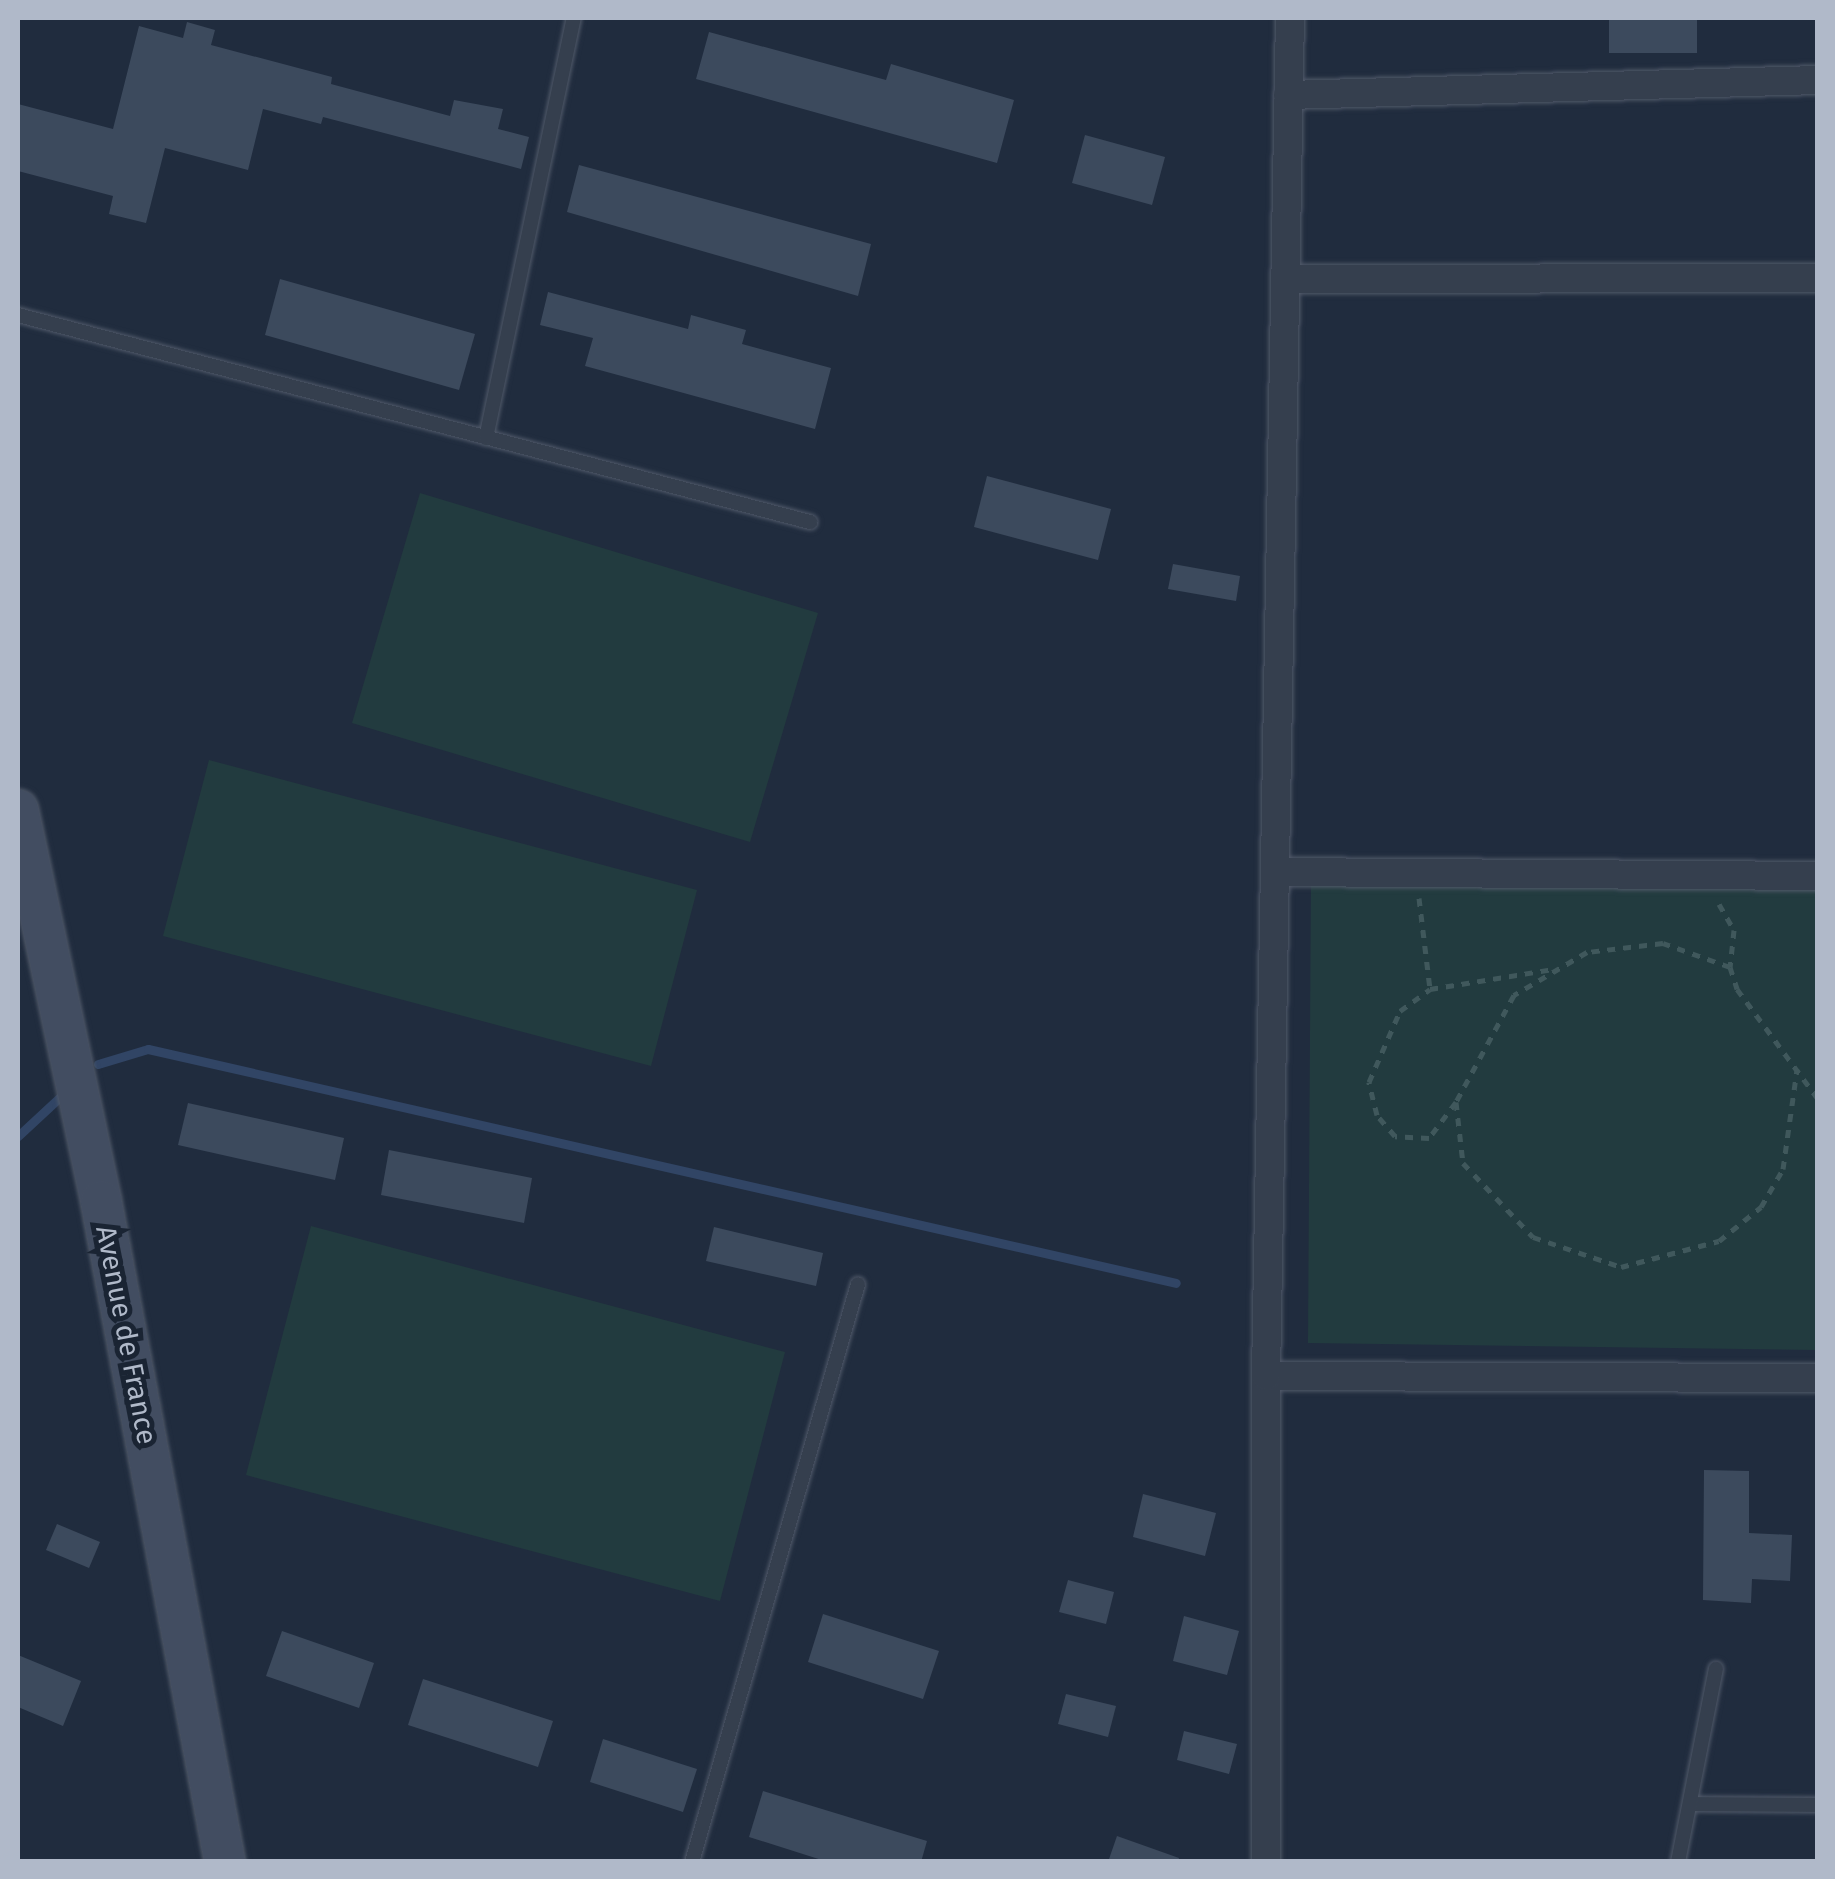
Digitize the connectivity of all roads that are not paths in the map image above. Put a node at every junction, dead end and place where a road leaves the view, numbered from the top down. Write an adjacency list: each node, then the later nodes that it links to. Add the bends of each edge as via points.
1 (574, 18): 8 (lane)
2 (1290, 18): 4 (street)
3 (1818, 80): 4 (street)
4 (1288, 95): 6 (street)
5 (1818, 278): 6 (street)
6 (1286, 279): 11 (street)
7 (18, 315): 8 (lane)
8 (486, 438): 9 (lane)
9 (810, 522)
10 (20, 832): 19 (main road, Avenue de France)
11 (1276, 872): 12 (street); 14 (street)
12 (1818, 876)
13 (858, 1284): 20 (lane)
14 (1266, 1376): 15 (street); 21 (street)
15 (1818, 1378)
16 (1716, 1669): 17 (lane)
17 (1690, 1804): 18 (lane); 22 (lane)
18 (1818, 1805)
19 (224, 1862)
20 (692, 1862)
21 (1266, 1862)
22 (1678, 1862)

